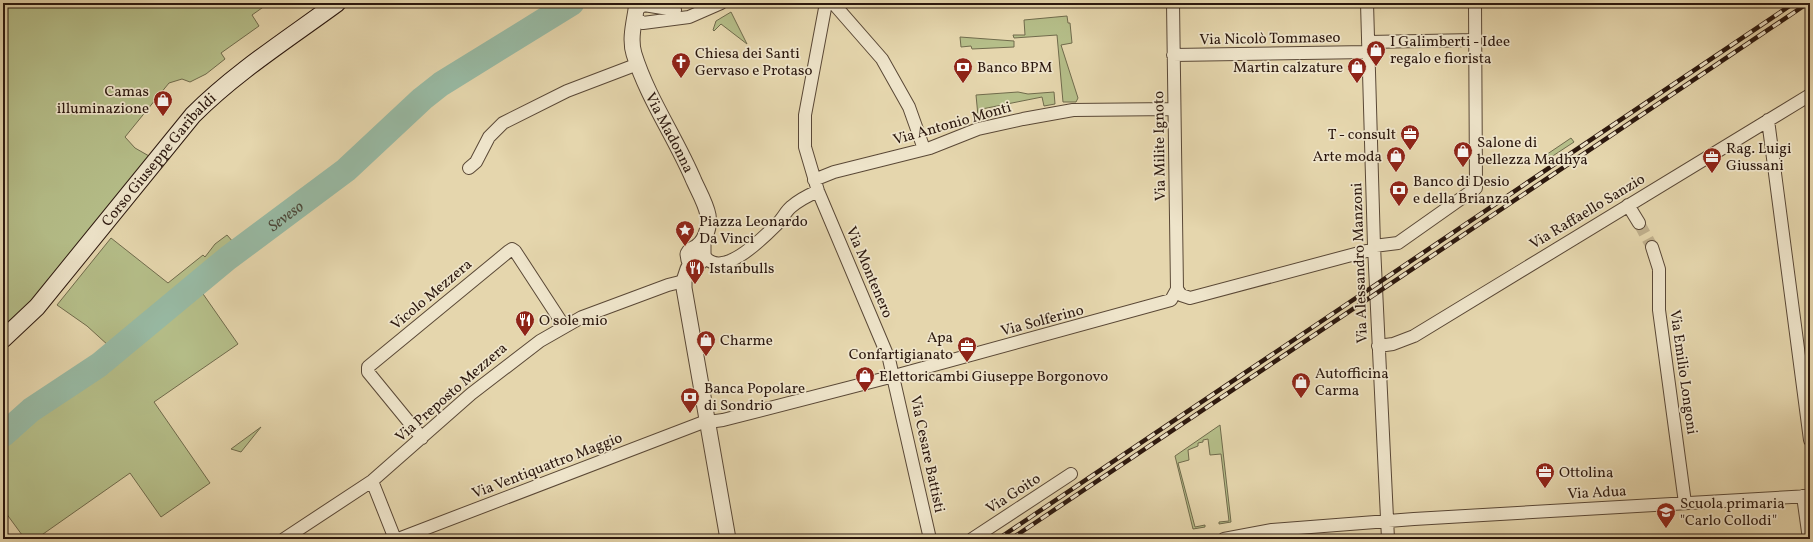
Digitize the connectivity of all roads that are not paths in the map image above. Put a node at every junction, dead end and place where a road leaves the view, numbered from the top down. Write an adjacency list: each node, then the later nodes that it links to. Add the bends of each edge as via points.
1 (337, 3): 29 (main road, Corso Giuseppe Garibaldi, via 235,77 193,115 37,307)
2 (663, 3): 10 (street)
3 (721, 3): 10 (street, via 701,12)
4 (826, 3): 21 (street, Via Montenero, via 804,135 808,161)
5 (833, 3): 19 (street, via 882,59 909,107)
6 (1173, 3): 14 (street, Via Milite Ignoto)
7 (1367, 3): 13 (street, Via Alessandro Manzoni)
8 (1475, 3): 11 (street)
9 (636, 8): 10 (street, via 638,20 643,23); 12 (street)
10 (676, 14): 12 (street, via 637,33)
11 (1475, 40): 13 (street, Via Nicolò Tommaseo); 25 (street, via 1476,188 1398,244)
12 (632, 47): 15 (street, Via Madonna)
13 (1368, 47): 14 (street, Via Nicolò Tommaseo); 25 (street, Via Alessandro Manzoni)
14 (1173, 55): 17 (street, Via Milite Ignoto)
15 (638, 64): 20 (street, via 567,91 503,123 489,137 476,162); 26 (street, Via Madonna, via 685,159 708,217 707,231)
16 (1810, 95): 18 (street, Via Raffaello Sanzio)
17 (1174, 108): 19 (street, Via Antonio Monti, via 1062,111 978,129); 27 (street, Via Milite Ignoto)
18 (1768, 120): 22 (street, Via Raffaello Sanzio); 34 (street)
19 (924, 149): 21 (street, Via Antonio Monti, via 834,172)
20 (469, 168)
21 (816, 186): 26 (street, Via Antonio Monti, via 735,260 716,263 707,260); 31 (street, Via Montenero, via 882,341)
22 (1628, 205): 23 (street); 30 (street, Via Raffaello Sanzio, via 1414,336 1393,344)
23 (1639, 223)
24 (1652, 247): 38 (street, Via Emilio Longoni, via 1659,269 1659,310)
25 (1374, 248): 27 (street, via 1190,298 1181,295); 30 (street, Via Alessandro Manzoni)
26 (690, 265): 28 (street, Via Preposto Mezzera); 32 (street)
27 (1177, 289): 31 (street, Via Solferino, via 1167,303)
28 (564, 326): 33 (street, Via Preposto Mezzera, via 522,353 441,419); 33 (street, Vicolo Mezzera, via 515,252 512,249 508,251 368,368 368,372)
29 (3, 339)
30 (1378, 346): 39 (street, Via Alessandro Manzoni)
31 (894, 376): 32 (street, Via Solferino); 45 (street, Via Cesare Battisti)
32 (708, 422): 43 (street, Via Ventiquattro Maggio); 44 (street)
33 (422, 438): 36 (street, Via Preposto Mezzera)
34 (1810, 440)
35 (1071, 474): 46 (street, Via Goito)
36 (372, 481): 41 (street, Via Preposto Mezzera); 42 (street)
37 (1807, 496): 38 (street, Via Adua); 49 (street)
38 (1685, 503): 39 (street, Via Adua)
39 (1386, 522): 40 (street, Via Adua, via 1292,528); 48 (street, Via Alessandro Manzoni)
40 (1248, 536): 47 (street, Via Adua)
41 (284, 539)
42 (395, 539)
43 (398, 539)
44 (728, 539)
45 (930, 539)
46 (972, 539)
47 (1224, 539)
48 (1388, 539)
49 (1809, 539)

